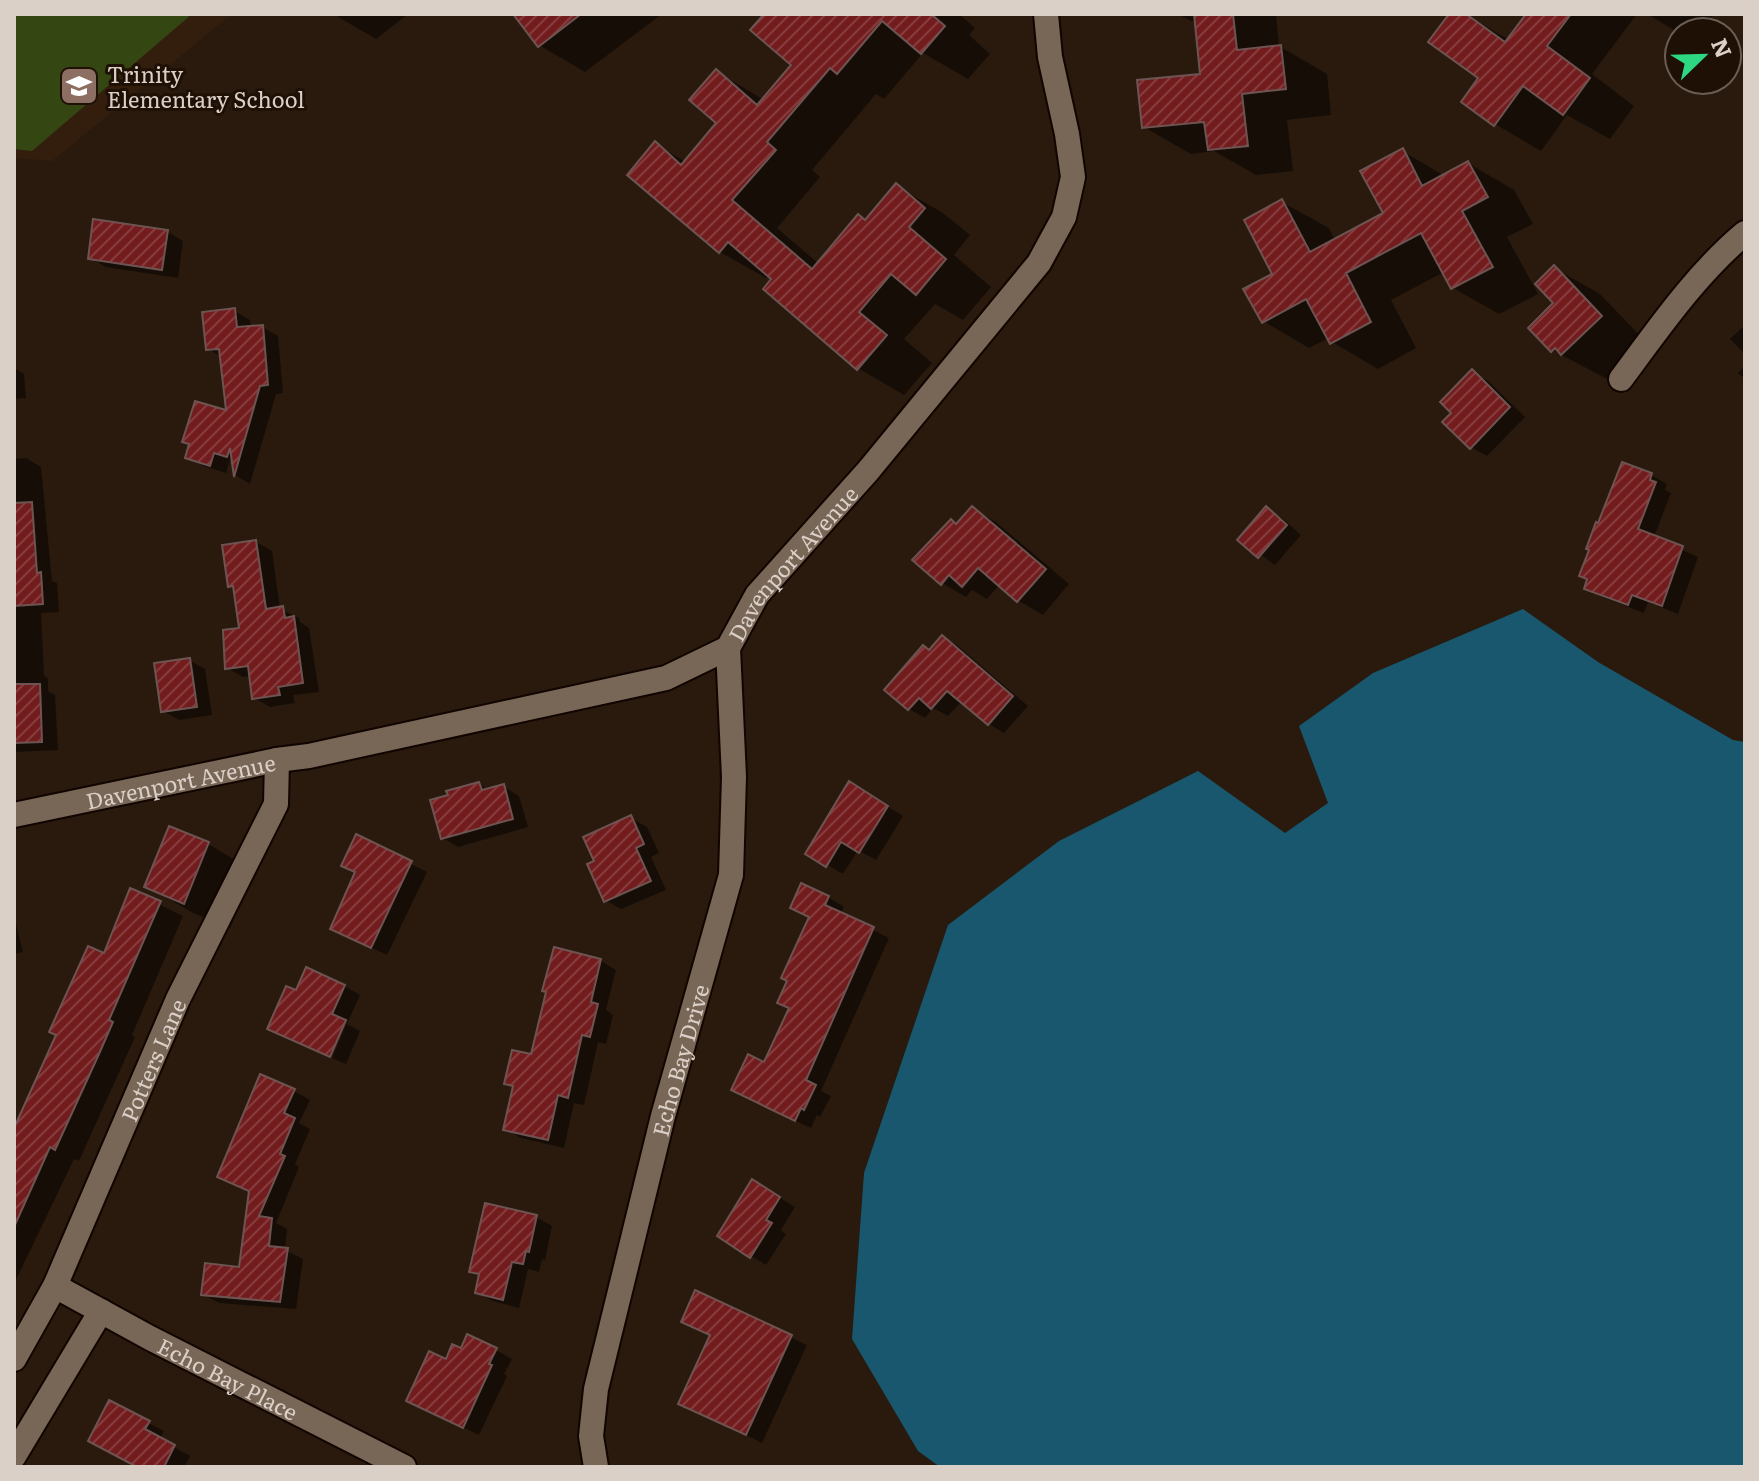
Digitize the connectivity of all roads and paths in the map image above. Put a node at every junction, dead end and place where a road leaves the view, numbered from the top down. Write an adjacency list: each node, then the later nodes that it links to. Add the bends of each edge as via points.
1 (1046, 14): 4 (street, Davenport Avenue, via 1073,177 1064,217 1039,263 868,471 757,595)
2 (1745, 233): 3 (street, via 1669,313)
3 (1621, 379)
4 (728, 648): 5 (street, Davenport Avenue, via 666,678); 12 (street, Echo Bay Drive, via 734,777 731,875 663,1116 596,1389 591,1436)
5 (277, 760): 6 (street, Davenport Avenue); 7 (street, Potters Lane, via 276,804 178,999)
6 (14, 815)
7 (55, 1286): 8 (street, Echo Bay Place); 9 (street, Potters Lane)
8 (101, 1311): 10 (street); 11 (street, Echo Bay Place)
9 (14, 1359)
10 (14, 1456)
11 (404, 1467)
12 (596, 1467)

